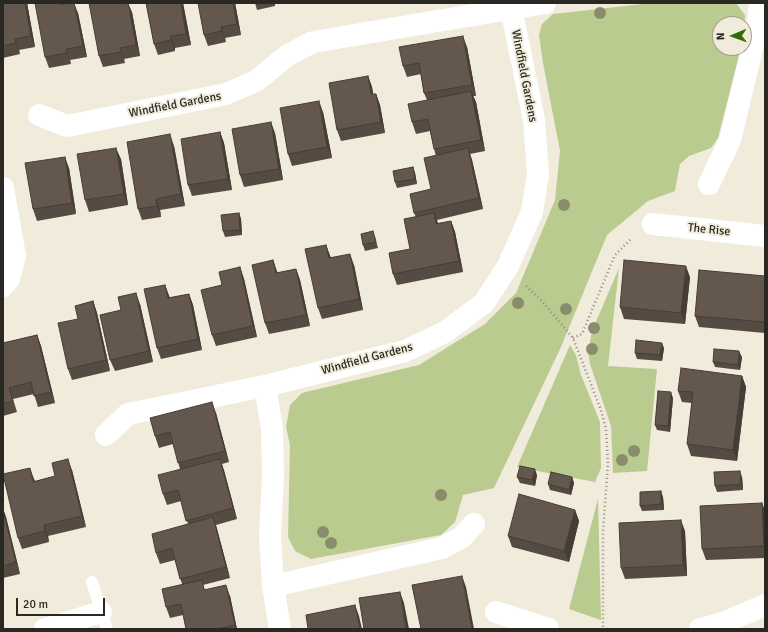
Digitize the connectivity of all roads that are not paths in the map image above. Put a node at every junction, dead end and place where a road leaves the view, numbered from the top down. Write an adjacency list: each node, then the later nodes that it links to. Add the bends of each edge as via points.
1 (545, 3): 3 (street, Windfield Gardens)
2 (760, 3): 5 (street, via 758,24 730,140)
3 (511, 8): 4 (street, Windfield Gardens, via 313,42 288,55 256,81 226,94 67,126); 10 (street, Windfield Gardens, via 534,120 538,174 532,212 508,266 484,303 445,332 405,351)
4 (39, 115)
5 (709, 184)
6 (3, 188): 9 (street, via 15,256 11,273)
7 (652, 224): 8 (street, The Rise)
8 (765, 236)
9 (3, 286)
10 (265, 386): 11 (street, Windfield Gardens, via 128,414); 14 (street, via 272,429 270,535)
11 (106, 435)
12 (474, 524): 14 (street, via 462,537 442,548)
13 (92, 582): 17 (lane)
14 (273, 586): 19 (street)
15 (765, 605): 21 (street)
16 (496, 612): 20 (street)
17 (104, 621): 18 (street)
18 (45, 629)
19 (280, 629)
20 (548, 629)
21 (700, 629)

